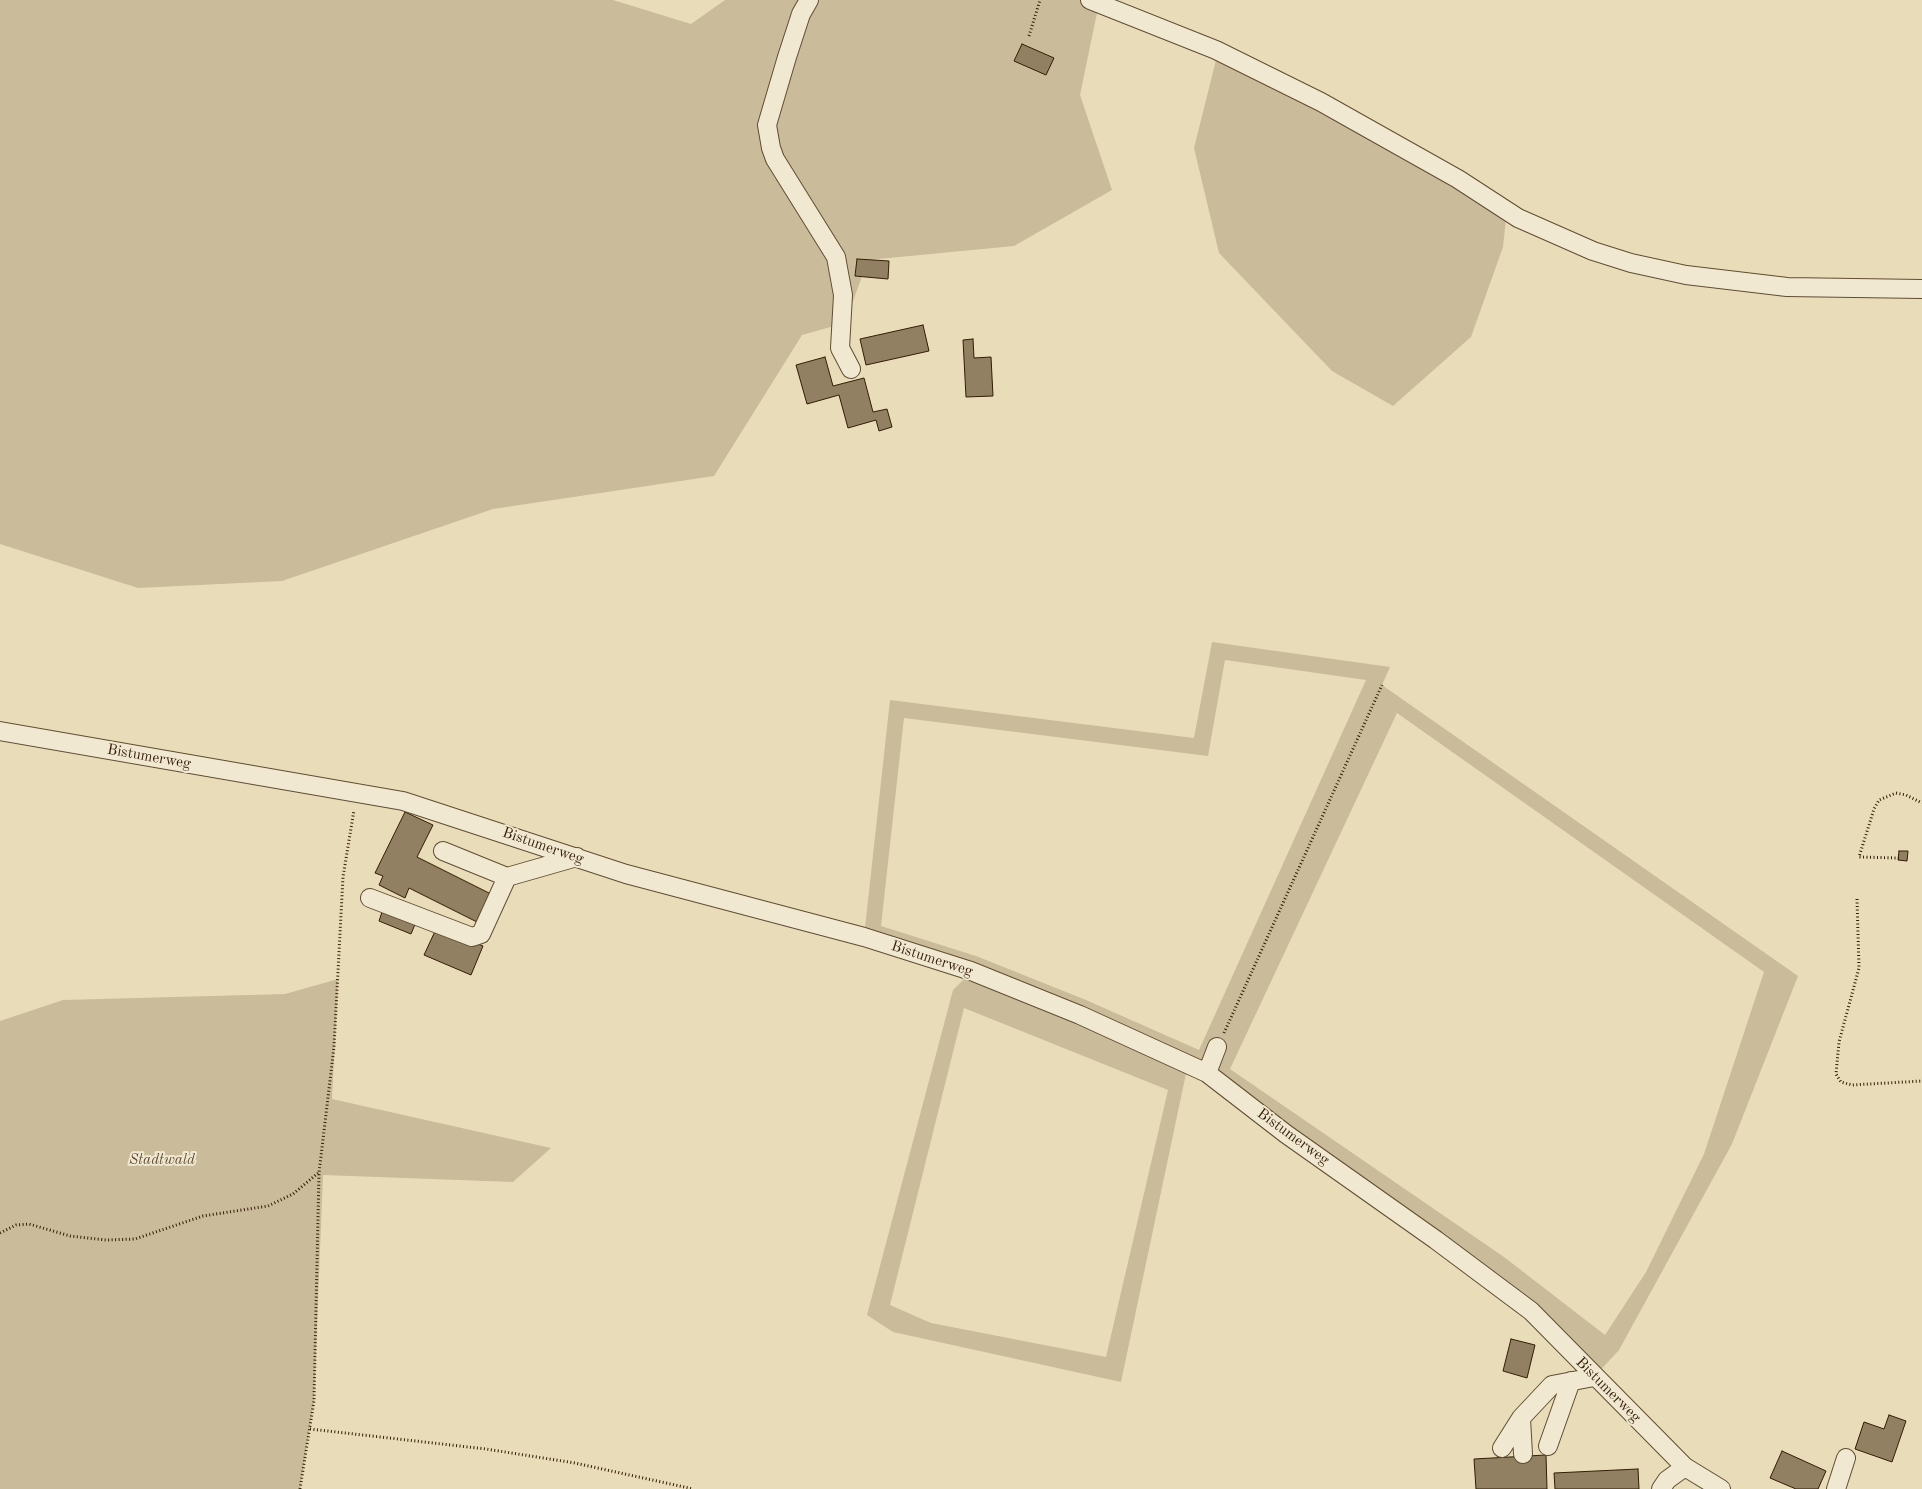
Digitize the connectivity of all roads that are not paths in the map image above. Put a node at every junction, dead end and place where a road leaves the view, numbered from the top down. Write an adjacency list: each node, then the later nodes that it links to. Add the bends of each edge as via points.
1 (809, 0): 4 (street, via 801,14 767,125 775,159 836,256 843,295 840,348)
2 (1090, 0): 3 (street, via 1251,67 1458,179 1518,218 1593,251 1686,275 1787,287)
3 (1922, 289)
4 (851, 369)
5 (0, 731): 7 (street, Bistumerweg, via 403,800)
6 (443, 851): 8 (street)
7 (577, 858): 8 (street); 11 (street, Bistumerweg, via 971,971 1080,1015)
8 (506, 877): 9 (street, via 481,934 472,937)
9 (370, 898)
10 (1217, 1047): 11 (street)
11 (1207, 1073): 12 (street, Bistumerweg, via 1286,1134 1516,1299)
12 (1594, 1377): 13 (street); 19 (street, Bistumerweg)
13 (1571, 1381): 14 (street, via 1552,1385); 15 (street)
14 (1521, 1418): 16 (street); 17 (street)
15 (1548, 1446)
16 (1502, 1448)
17 (1523, 1454)
18 (1846, 1458): 22 (street)
19 (1684, 1467): 20 (street); 21 (street, Bistumerweg)
20 (1661, 1489)
21 (1721, 1489)
22 (1836, 1489)

